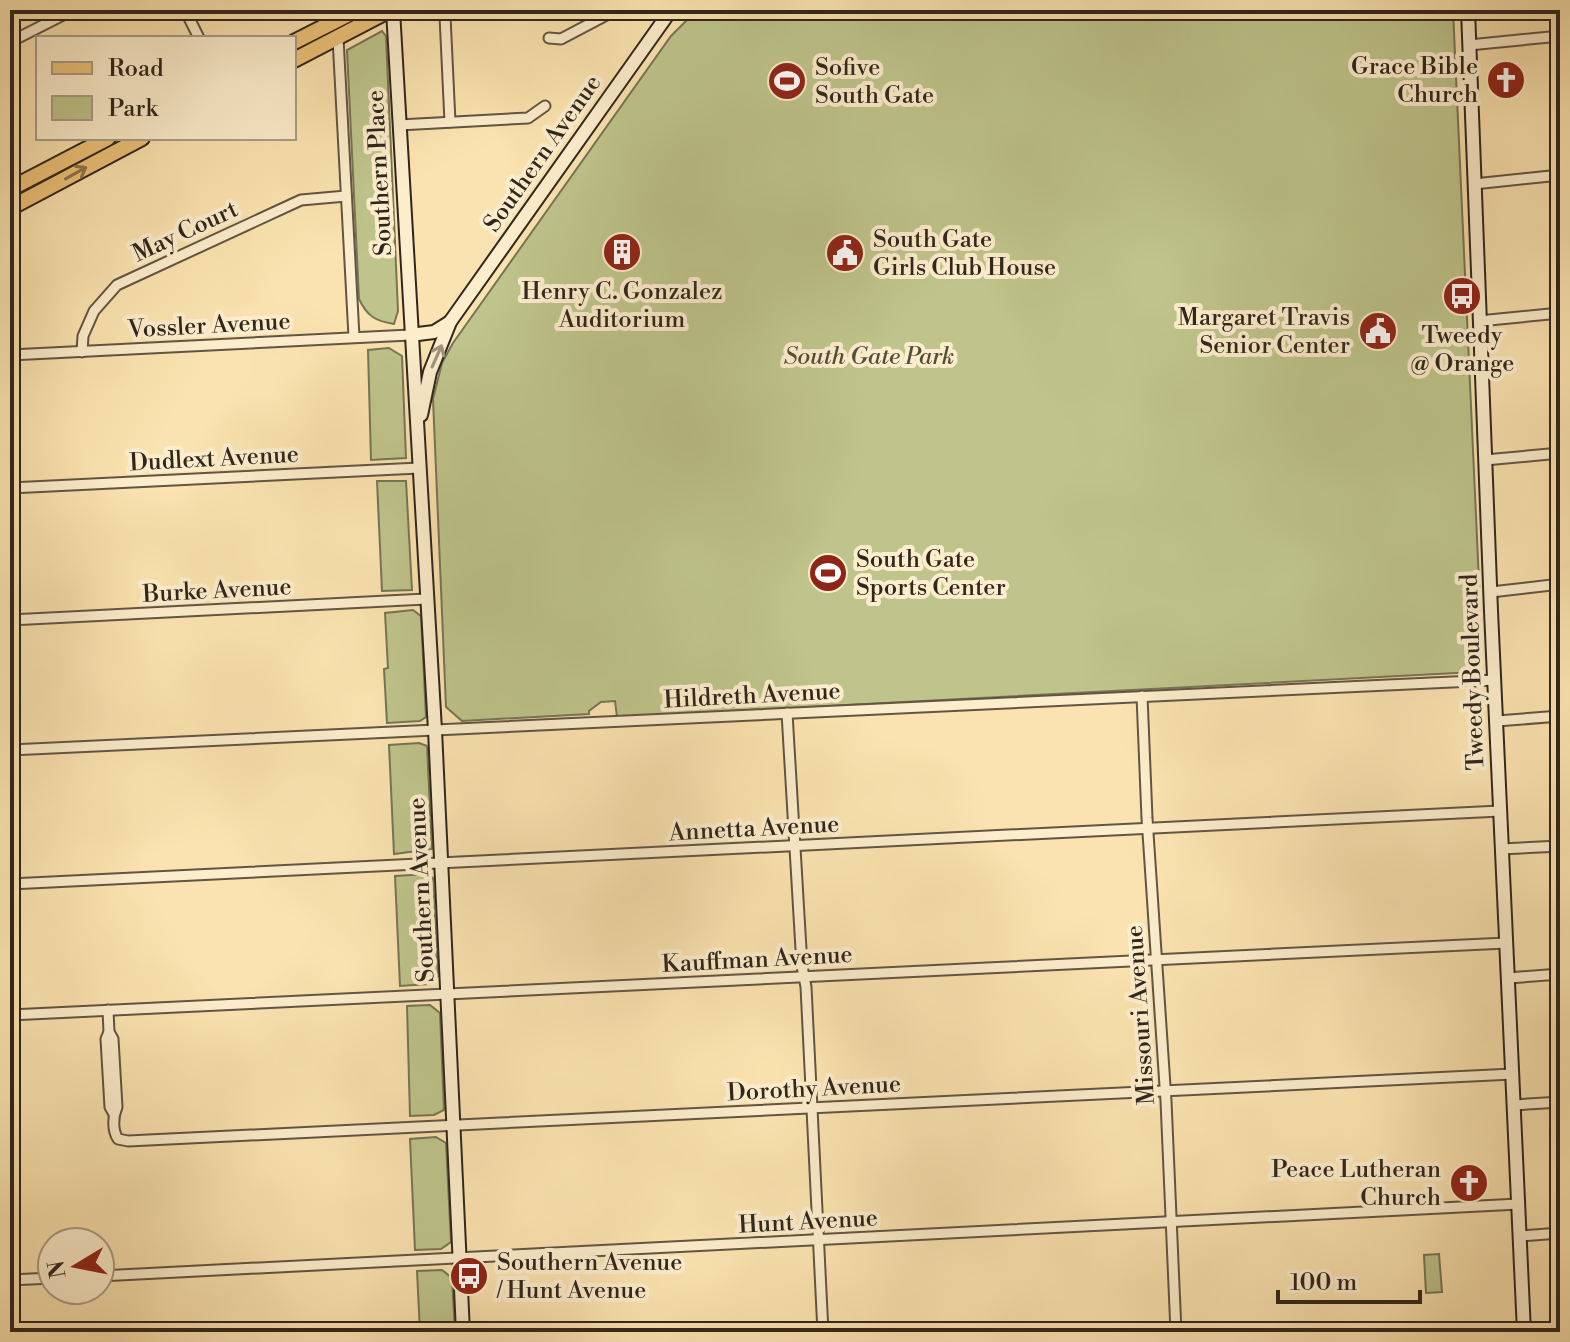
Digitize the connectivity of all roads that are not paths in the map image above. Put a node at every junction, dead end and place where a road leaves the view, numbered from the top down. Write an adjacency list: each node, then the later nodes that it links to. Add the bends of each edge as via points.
1 (73, 10): 14 (street)
2 (185, 10): 9 (street)
3 (357, 10): 13 (main road)
4 (391, 10): 11 (main road); 19 (street, Southern Place)
5 (616, 10): 12 (street, via 561,39)
6 (671, 10): 29 (street, Southern Avenue)
7 (1468, 10): 15 (street, Tweedy Boulevard)
8 (445, 16): 18 (street)
9 (198, 36)
10 (1560, 36): 15 (street)
11 (338, 38): 16 (main road); 25 (street)
12 (549, 38)
13 (296, 41)
14 (10, 42)
15 (1469, 45): 23 (street, Tweedy Boulevard)
16 (296, 59)
17 (545, 106): 18 (street, via 528,118)
18 (450, 122): 19 (street)
19 (399, 125): 30 (street, Southern Place)
20 (104, 140): 24 (main road)
21 (138, 140): 26 (main road, one-way to 21)
22 (1560, 175): 23 (street)
23 (1474, 184): 28 (street, Tweedy Boulevard)
24 (10, 189)
25 (346, 196): 31 (street); 32 (street, May Court, via 301,200 117,285 94,311)
26 (10, 208)
27 (1560, 313): 28 (street)
28 (1479, 321): 36 (street, Tweedy Boulevard)
29 (450, 322): 30 (street, via 434,332); 34 (street, Southern Avenue, one-way to 29, via 430,372)
30 (410, 335): 31 (street, Vossler Avenue); 34 (street, Southern Avenue)
31 (354, 337): 32 (street, Vossler Avenue)
32 (82, 352): 33 (street, Vossler Avenue)
33 (10, 355)
34 (418, 446): 37 (street, Southern Avenue)
35 (1560, 453): 36 (street)
36 (1485, 460): 40 (street, Tweedy Boulevard)
37 (419, 468): 38 (street, Dudlext Avenue); 41 (street, Southern Avenue)
38 (10, 488)
39 (1560, 584): 40 (street)
40 (1491, 592): 43 (street, Tweedy Boulevard)
41 (426, 599): 42 (street, Burke Avenue); 48 (street, Southern Avenue)
42 (10, 620)
43 (1495, 680): 44 (street, Hildreth Avenue); 47 (street, Tweedy Boulevard)
44 (1142, 696): 45 (street, Hildreth Avenue); 51 (street, Missouri Avenue)
45 (787, 713): 48 (street, Hildreth Avenue); 52 (street)
46 (1560, 716): 47 (street)
47 (1497, 721): 50 (street, Tweedy Boulevard)
48 (435, 730): 49 (street, Hildreth Avenue); 55 (street, Southern Avenue)
49 (10, 750)
50 (1500, 811): 51 (street, Annetta Avenue); 54 (street, Tweedy Boulevard)
51 (1149, 828): 52 (street, Annetta Avenue); 58 (street, Missouri Avenue)
52 (795, 846): 55 (street, Annetta Avenue); 60 (street)
53 (1560, 846): 54 (street)
54 (1502, 849): 57 (street, Tweedy Boulevard)
55 (442, 863): 56 (street, Annetta Avenue); 62 (street, Southern Avenue)
56 (10, 884)
57 (1506, 943): 58 (street, Kauffman Avenue); 61 (street, Tweedy Boulevard)
58 (1157, 959): 60 (street, Kauffman Avenue); 66 (street, Missouri Avenue)
59 (1560, 974): 61 (street)
60 (804, 977): 62 (street, Kauffman Avenue); 69 (street)
61 (1508, 978): 65 (street, Tweedy Boulevard)
62 (448, 993): 63 (street, Kauffman Avenue); 70 (street, Southern Avenue)
63 (108, 1010): 64 (street, Kauffman Avenue); 70 (street, Dorothy Avenue, via 110,1107 118,1139)
64 (10, 1015)
65 (1513, 1074): 66 (street, Dorothy Avenue); 68 (street, Tweedy Boulevard)
66 (1165, 1091): 69 (street, Dorothy Avenue); 72 (street, Missouri Avenue)
67 (1560, 1102): 68 (street)
68 (1514, 1105): 71 (street, Tweedy Boulevard)
69 (812, 1108): 70 (street, Dorothy Avenue); 75 (street)
70 (453, 1126): 76 (street, Southern Avenue)
71 (1519, 1204): 72 (street, Hunt Avenue); 74 (street, Tweedy Boulevard)
72 (1171, 1222): 75 (street, Hunt Avenue); 82 (street, Missouri Avenue)
73 (1560, 1233): 74 (street)
74 (1520, 1236): 83 (street, Tweedy Boulevard)
75 (819, 1240): 76 (street, Hunt Avenue); 81 (street)
76 (459, 1258): 77 (street, Hunt Avenue); 80 (street, Southern Avenue)
77 (116, 1275)
78 (36, 1279): 79 (street)
79 (10, 1280)
80 (463, 1332)
81 (823, 1332)
82 (1176, 1332)
83 (1524, 1332)

